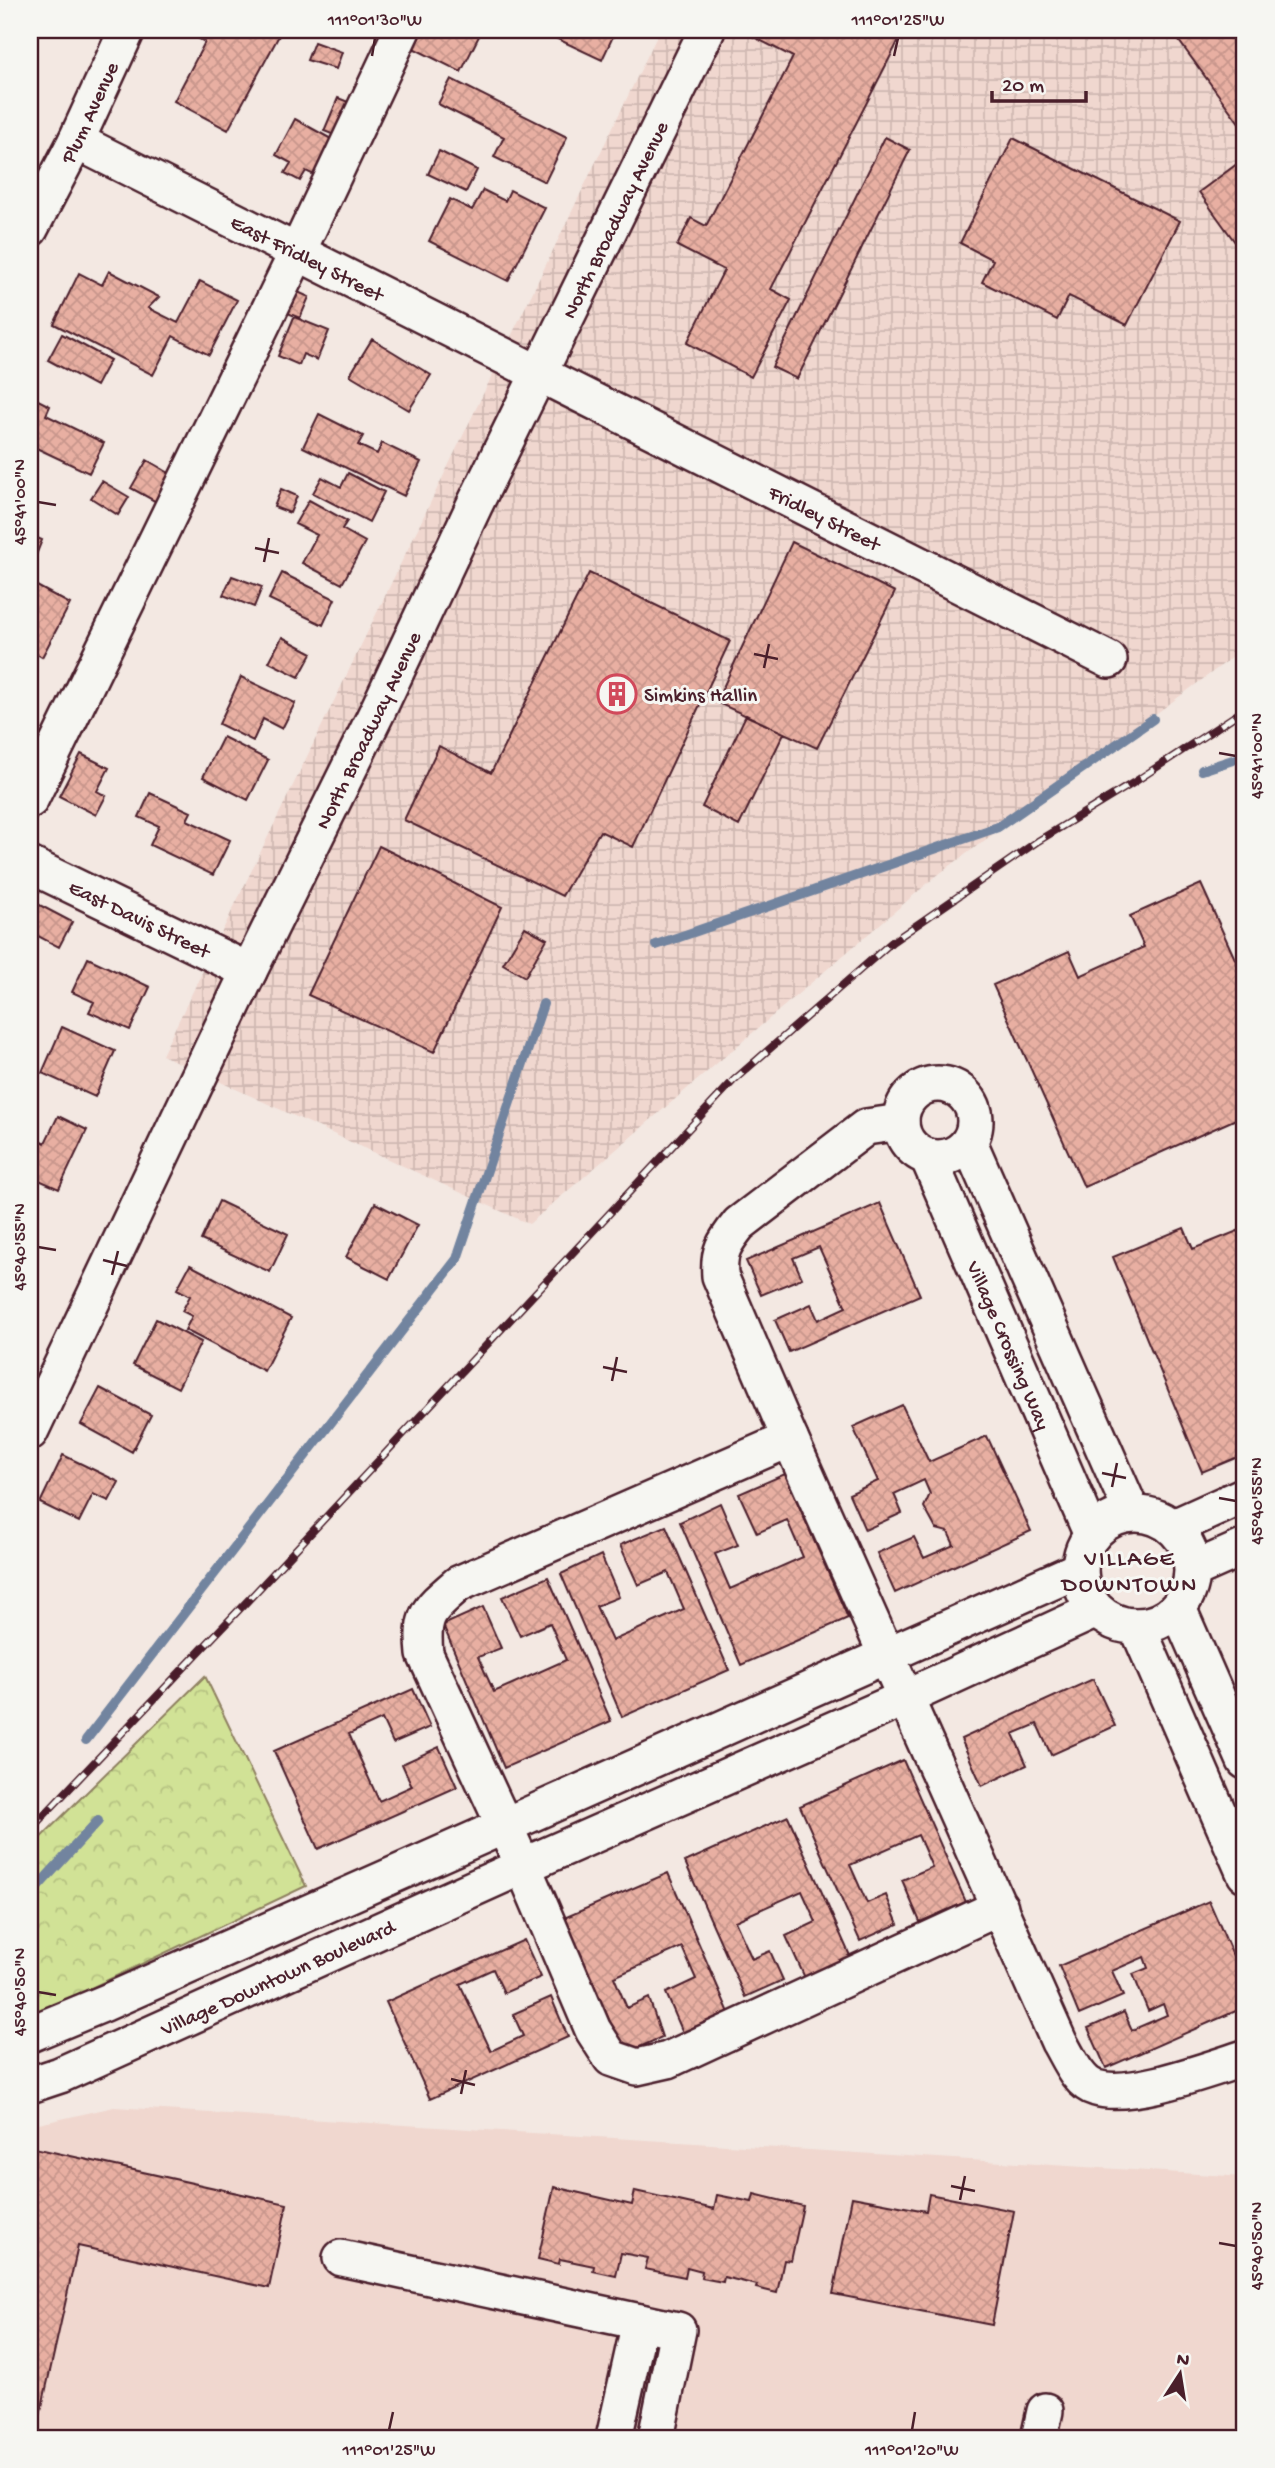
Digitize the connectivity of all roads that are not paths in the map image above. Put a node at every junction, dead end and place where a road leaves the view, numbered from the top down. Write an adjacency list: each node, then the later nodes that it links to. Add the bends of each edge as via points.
1 (127, 30): 4 (street, Plum Avenue)
2 (402, 30): 6 (street)
3 (707, 30): 7 (street, North Broadway Avenue)
4 (76, 141): 5 (street, Plum Avenue); 6 (street, East Fridley Street)
5 (30, 229)
6 (298, 253): 7 (street, East Fridley Street); 9 (street)
7 (540, 374): 8 (street, Fridley Street); 11 (street, North Broadway Avenue)
8 (1109, 660)
9 (30, 800)
10 (30, 865): 11 (street, East Davis Street)
11 (249, 971): 15 (street, North Broadway Avenue)
12 (901, 1122): 13 (street, via 908,1098 929,1084 942,1083 955,1087 972,1105 975,1118); 14 (street, Village Crossing Way, via 909,1143); 16 (street, via 866,1127 739,1224 724,1242 720,1276)
13 (969, 1142): 14 (street, via 951,1156); 18 (street, Village Crossing Way)
14 (928, 1157): 20 (street, Village Crossing Way)
15 (30, 1432)
16 (790, 1439): 27 (street); 30 (street, via 458,1584 432,1607 422,1628 425,1654)
17 (1245, 1495): 19 (street)
18 (1132, 1513): 19 (street, via 1162,1519); 20 (street, via 1117,1516)
19 (1174, 1527): 23 (street, via 1191,1554)
20 (1092, 1535): 22 (street)
21 (1245, 1546): 23 (street)
22 (1080, 1569): 25 (street, via 1083,1591); 27 (street)
23 (1193, 1570): 24 (street)
24 (1178, 1608): 26 (street, via 1158,1622); 29 (street)
25 (1096, 1610): 26 (street, via 1108,1619); 28 (street, Village Downtown Boulevard)
26 (1136, 1626): 32 (street)
27 (888, 1655): 28 (street); 30 (street)
28 (907, 1697): 31 (street, Village Downtown Boulevard); 33 (street)
29 (1245, 1761)
30 (504, 1826): 31 (street); 34 (street)
31 (523, 1866): 33 (street, via 593,2030 611,2058 637,2067 668,2060); 36 (street, Village Downtown Boulevard)
32 (1245, 1874)
33 (1000, 1907): 35 (street, via 1059,2042 1075,2071 1094,2088 1124,2091)
34 (30, 2034)
35 (1245, 2058)
36 (30, 2085)
37 (341, 2258): 38 (street)
38 (640, 2322): 39 (street); 40 (street, via 678,2330)
39 (614, 2438)
40 (656, 2438)

